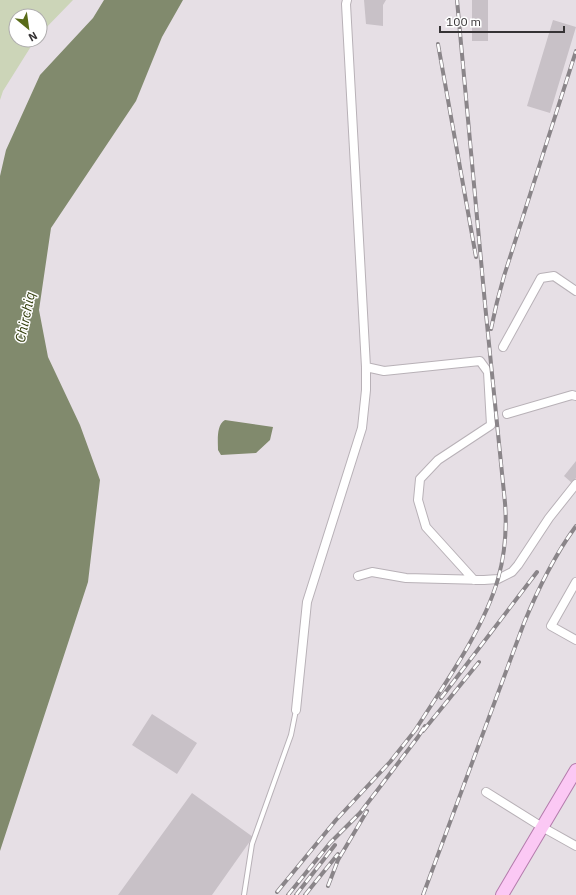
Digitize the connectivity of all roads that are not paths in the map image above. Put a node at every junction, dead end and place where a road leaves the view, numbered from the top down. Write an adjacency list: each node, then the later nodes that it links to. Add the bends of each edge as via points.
1 (347, 0): 4 (street)
2 (576, 291): 3 (street, via 554,276 541,278)
3 (503, 348)
4 (366, 367): 9 (street, via 384,371 480,361 488,372 490,425 438,460 420,479 418,500 426,527); 12 (street, via 362,428 307,602)
5 (576, 396): 6 (street)
6 (507, 414)
7 (576, 484): 9 (street, via 512,572 498,579)
8 (358, 576): 9 (street, via 372,572 406,578)
9 (474, 580)
10 (576, 582): 11 (street, via 551,626)
11 (576, 640)
12 (296, 710): 18 (lane, via 290,735 252,844)
13 (576, 770): 16 (main road)
14 (576, 785): 16 (main road)
15 (486, 792): 16 (street)
16 (545, 829): 17 (street); 19 (main road); 20 (main road)
17 (576, 846)
18 (244, 895)
19 (502, 895)
20 (510, 895)

